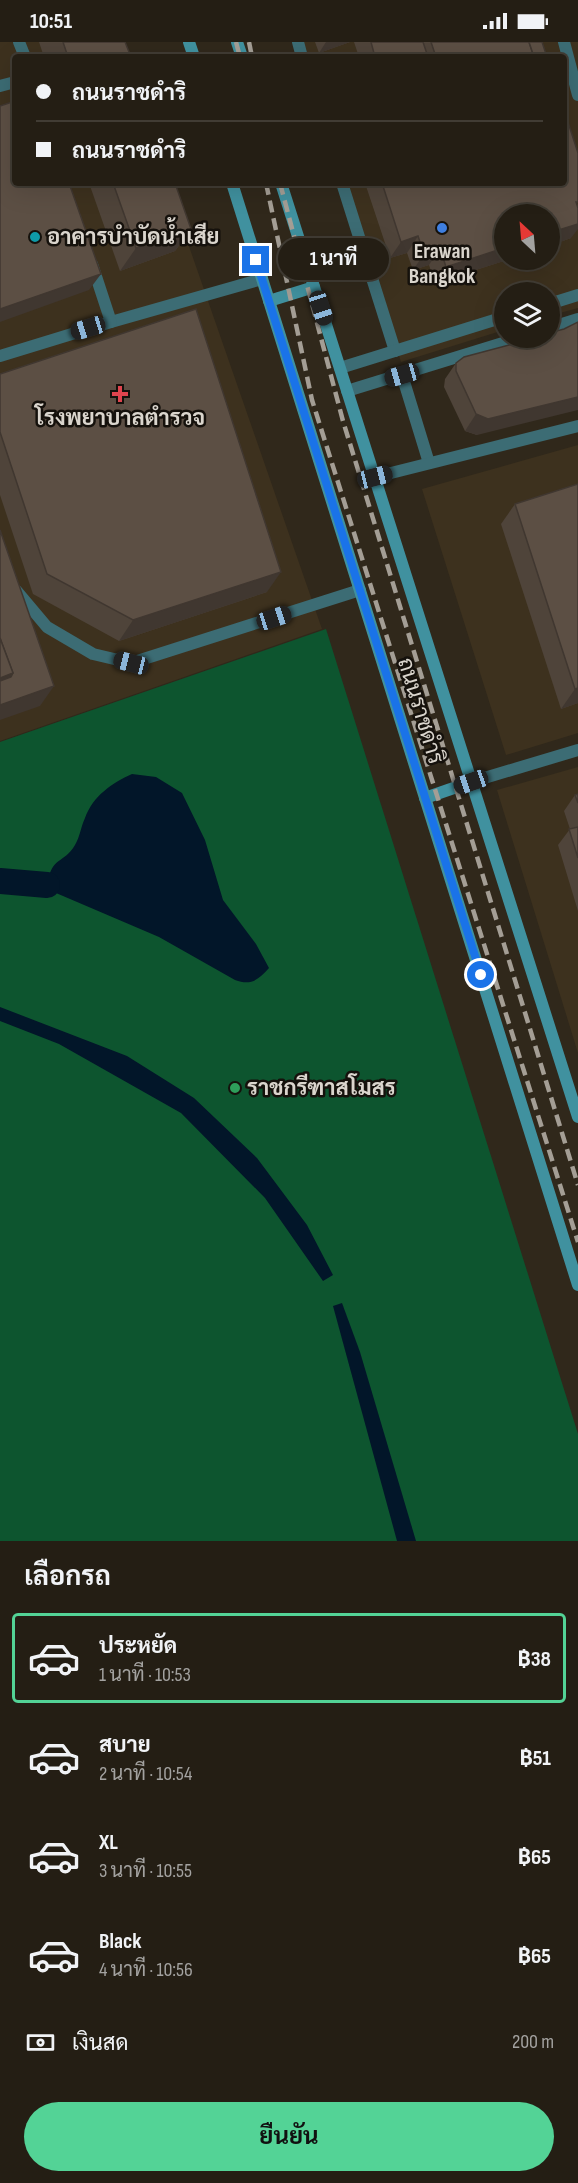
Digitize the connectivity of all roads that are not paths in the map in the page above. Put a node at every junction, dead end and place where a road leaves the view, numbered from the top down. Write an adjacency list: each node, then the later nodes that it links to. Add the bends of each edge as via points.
1 (564, 42): 2 (street)
2 (578, 95)
3 (233, 186): 7 (main road, ถนนราชดำริ)
4 (283, 186): 8 (main road, ถนนราชดำริ)
5 (343, 186): 17 (street)
6 (87, 247): 14 (street)
7 (262, 279): 10 (main road, ถนนราชดำริ); 14 (street)
8 (314, 287): 10 (main road); 19 (main road, ถนนราชดำริ)
9 (578, 295): 11 (street)
10 (269, 301): 26 (main road, ถนนราชดำริ)
11 (560, 301)
12 (578, 319): 15 (street)
13 (494, 320): 17 (street)
14 (111, 322): 18 (street)
15 (560, 325)
16 (494, 346): 20 (street)
17 (395, 351): 19 (street)
18 (0, 356)
19 (340, 368): 21 (main road, ถนนราชดำริ)
20 (402, 375): 21 (street); 23 (street)
21 (348, 391): 24 (main road, ถนนราชดำริ)
22 (578, 426): 23 (street)
23 (429, 463): 24 (street)
24 (375, 477): 28 (main road, ถนนราชดำริ)
25 (11, 580): 26 (street, via 47,627 93,654 131,663)
26 (360, 590): 29 (main road, ถนนราชดำริ)
27 (578, 750): 28 (street)
28 (471, 782): 29 (main road); 30 (main road, ถนนราชดำริ)
29 (425, 798): 31 (main road, ถนนราชดำริ)
30 (578, 1117)
31 (578, 1285)

